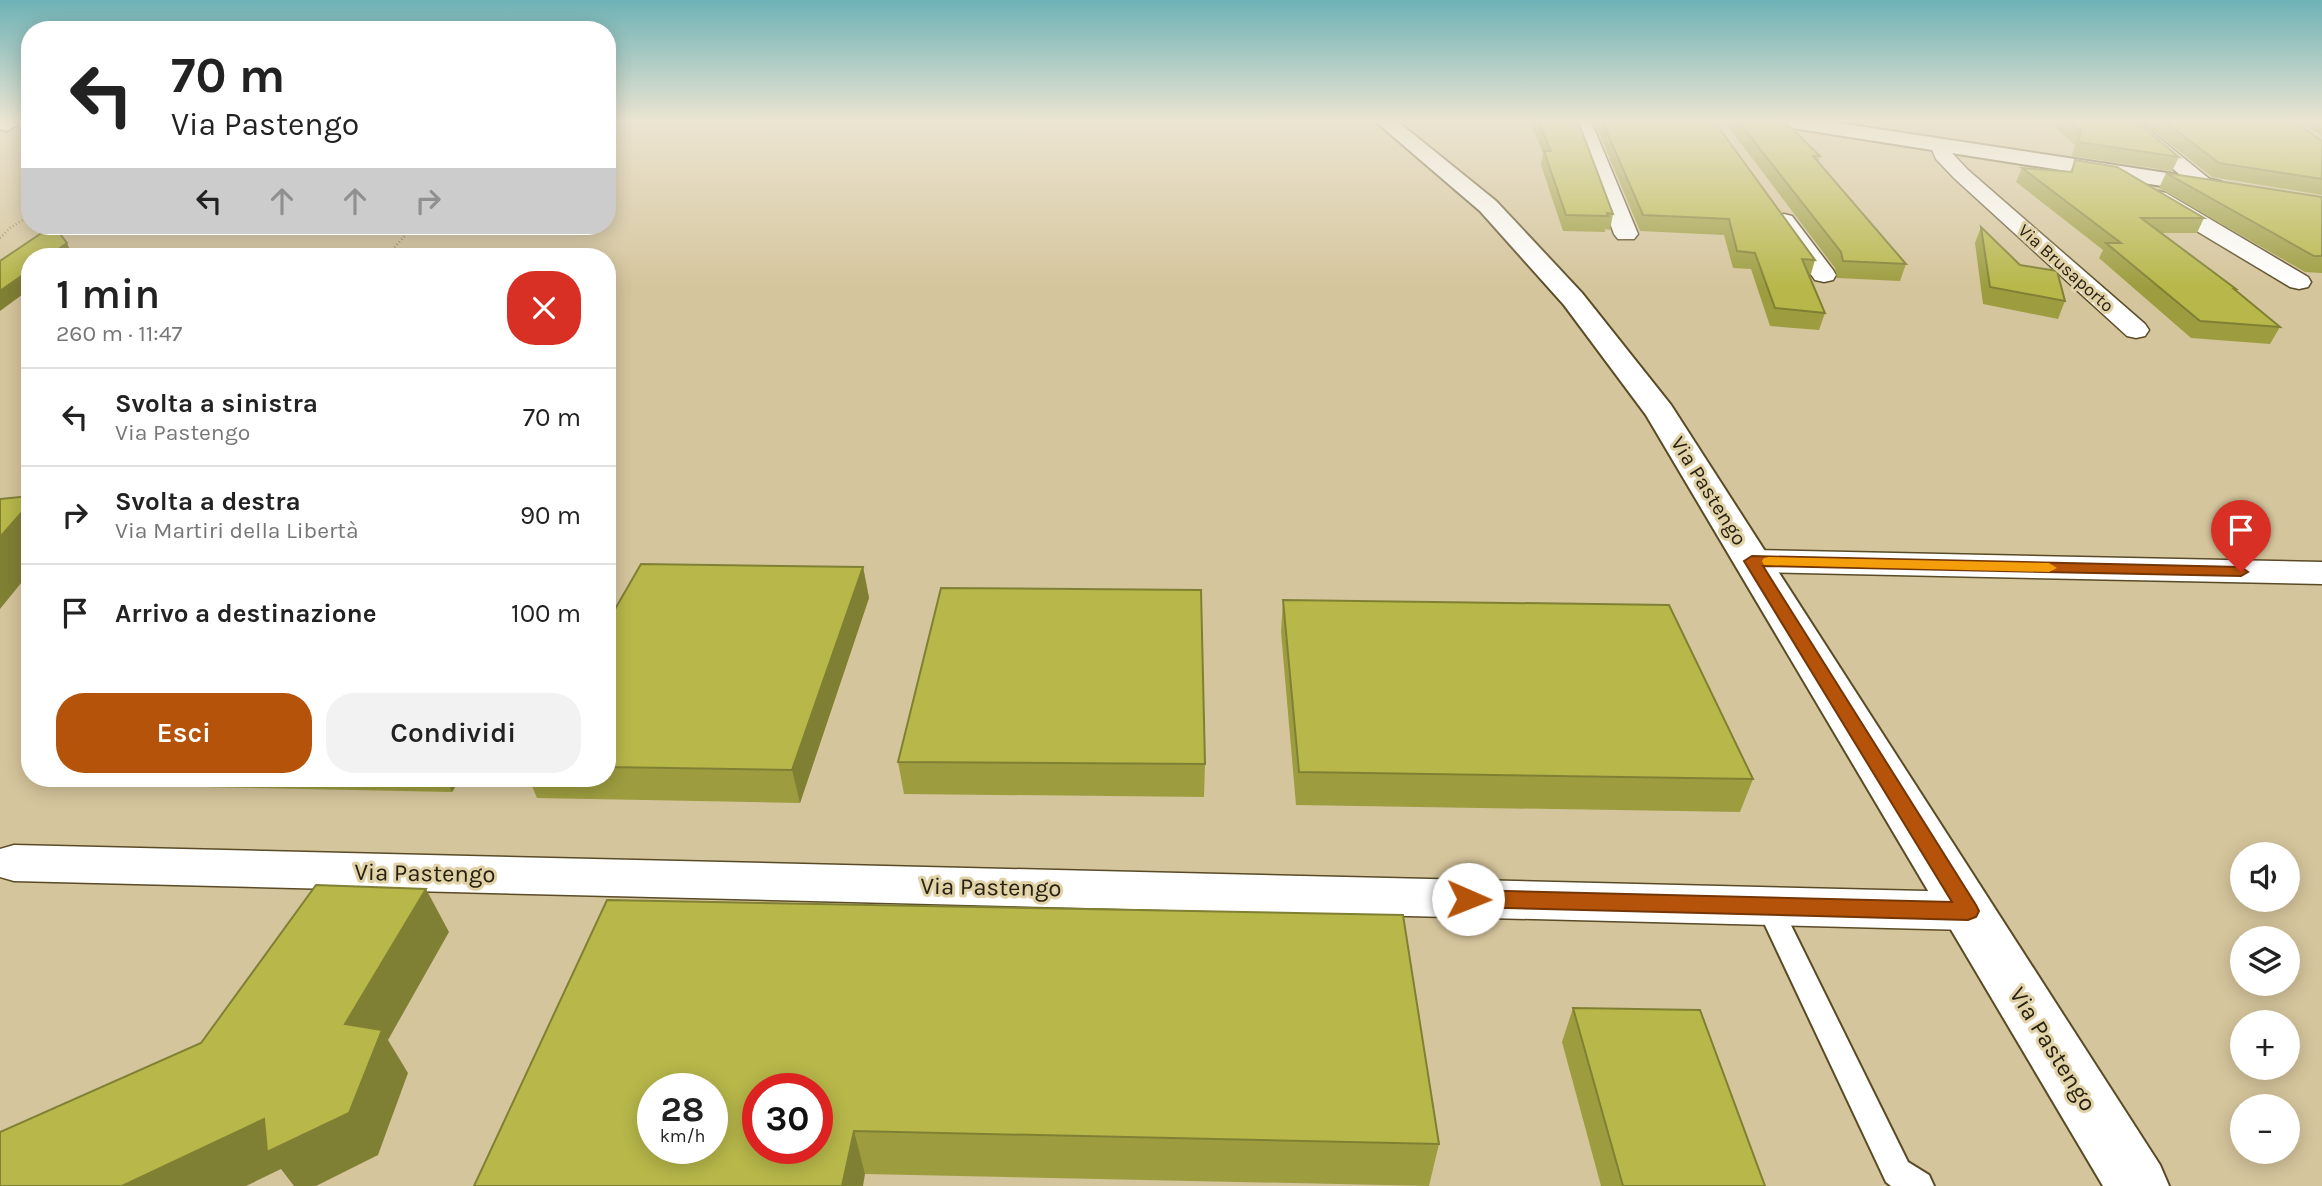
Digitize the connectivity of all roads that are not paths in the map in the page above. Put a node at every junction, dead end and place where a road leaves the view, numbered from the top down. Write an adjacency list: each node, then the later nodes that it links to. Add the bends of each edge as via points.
1 (1451, 176): 14 (street, Via Pastengo, via 1488,206 1573,299 1660,412)
2 (1604, 176): 10 (street)
3 (1964, 176): 13 (street, Via Brusaporto)
4 (2122, 176): 12 (street)
5 (2144, 176): 7 (street)
6 (2195, 176): 7 (street)
7 (2207, 186): 8 (street)
8 (2232, 190)
9 (1776, 209): 11 (street)
10 (1626, 234)
11 (1824, 275)
12 (2299, 282)
13 (2136, 330)
14 (1752, 561): 15 (street); 18 (street, Via Pastengo)
15 (2322, 573)
16 (15, 863): 17 (street, Via Pastengo, via 614,890)
17 (1769, 906): 18 (street, Via Pastengo); 19 (lane, via 1897,1172)
18 (1968, 911): 20 (street, Via Pastengo)
19 (1918, 1186)
20 (2138, 1186)

